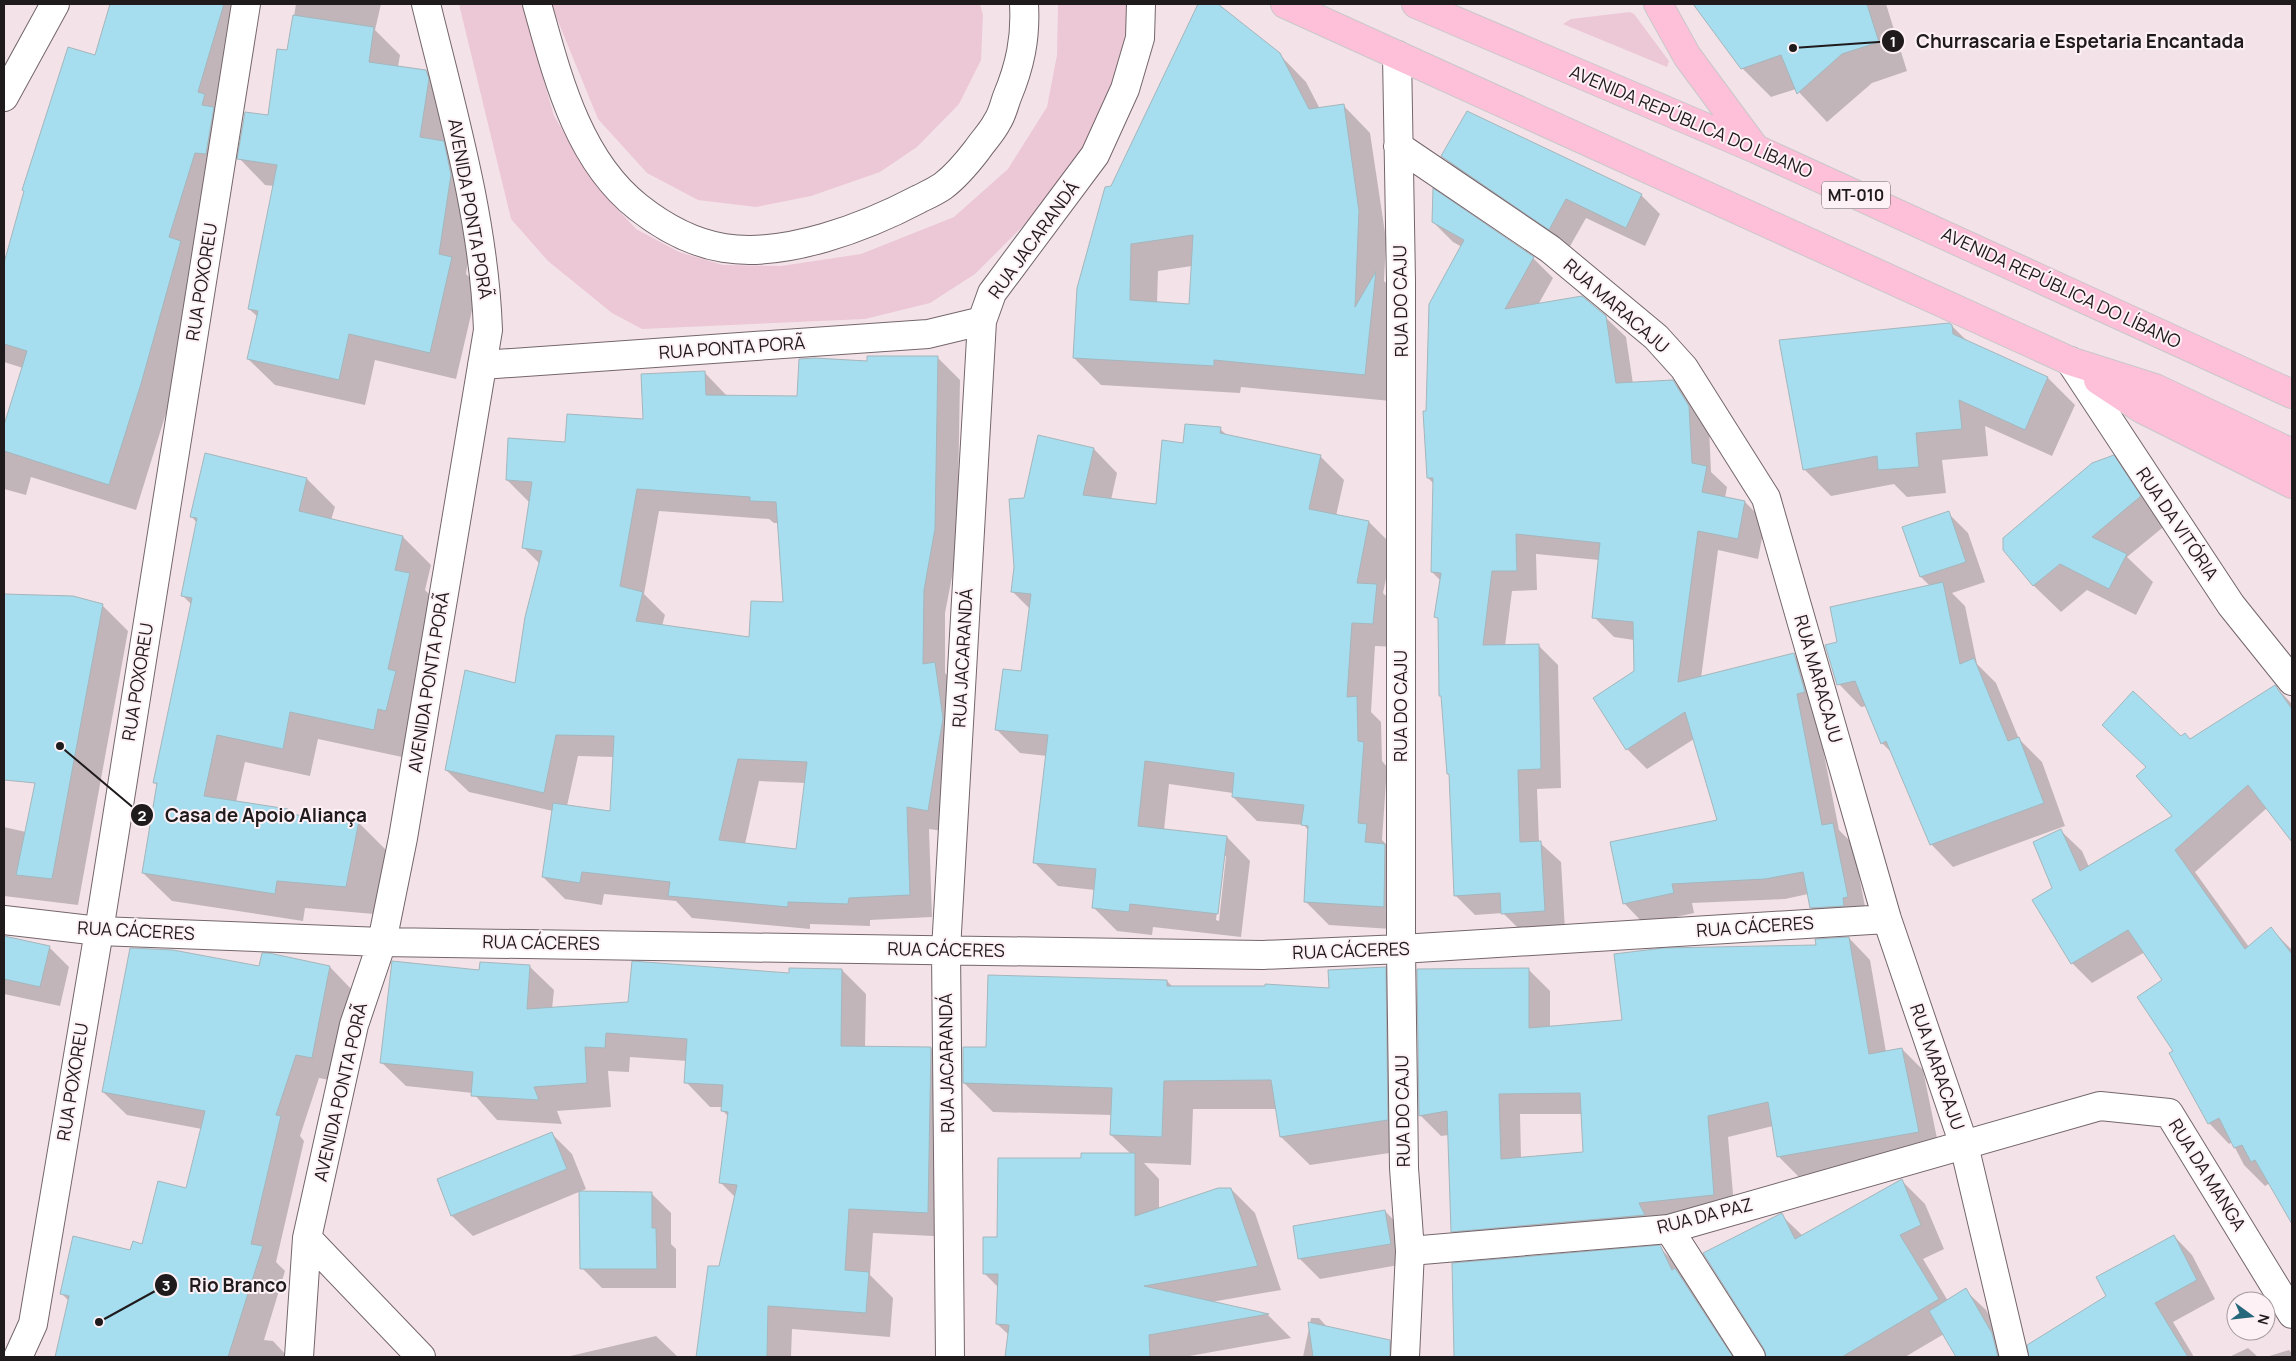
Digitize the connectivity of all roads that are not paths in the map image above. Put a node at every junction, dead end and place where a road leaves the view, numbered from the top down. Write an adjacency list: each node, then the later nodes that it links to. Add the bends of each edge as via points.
1 (55, 4): 11 (street)
2 (246, 4): 23 (street, RUA POXOREU)
3 (426, 4): 16 (street, AVENIDA PONTA PORÃ, via 459,137 487,285 488,330)
4 (537, 4): 5 (street, via 578,130 609,177 637,206 665,226 725,248 755,249 792,245 864,225 942,186 968,162 998,122 1022,53)
5 (1024, 4)
6 (1141, 4): 14 (street, RUA JACARANDÁ, via 1140,38 1125,89 1094,154 992,293)
7 (1285, 4): 10 (main road)
8 (1416, 4): 13 (main road, AVENIDA REPÚBLICA DO LÍBANO / MT-010)
9 (1658, 4): 13 (main road, via 1687,56)
10 (1397, 55): 12 (street, RUA DO CAJU); 15 (main road)
11 (4, 97)
12 (1398, 146): 21 (street, RUA MARACAJU, via 1550,249 1656,337 1684,368 1727,435 1766,498); 25 (street, RUA DO CAJU)
13 (1756, 149): 17 (main road, AVENIDA REPÚBLICA DO LÍBANO / MT-010)
14 (982, 322): 16 (street, RUA PONTA PORÃ, via 928,334); 26 (street, RUA JACARANDÁ)
15 (2070, 361): 18 (main road, via 2155,388); 19 (main road, via 2142,409); 20 (street, RUA DA VITÓRIA, via 2231,605)
16 (482, 365): 24 (street, AVENIDA PONTA PORÃ, via 403,838)
17 (2292, 394)
18 (2292, 453)
19 (2292, 484)
20 (2292, 681)
21 (1887, 919): 25 (street, RUA CÁCERES); 27 (street, RUA MARACAJU)
22 (4, 920): 23 (street, RUA CÁCERES)
23 (98, 931): 24 (street, RUA CÁCERES); 32 (street, RUA POXOREU, via 33,1324)
24 (382, 942): 26 (street, RUA CÁCERES); 29 (street, AVENIDA PONTA PORÃ, via 354,1025)
25 (1401, 949): 26 (street, RUA CÁCERES, via 1263,955); 30 (street, RUA DO CAJU, via 1404,1168)
26 (946, 950): 35 (street, RUA JACARANDÁ)
27 (1964, 1145): 28 (street, RUA DA PAZ); 31 (street, RUA DA MANGA, via 2100,1106 2169,1113); 38 (street, RUA MARACAJU)
28 (1669, 1229): 30 (street, RUA DA PAZ); 37 (street)
29 (307, 1238): 33 (street, AVENIDA PONTA PORÃ); 34 (street)
30 (1410, 1251): 36 (street, RUA DO CAJU)
31 (2292, 1314)
32 (18, 1357)
33 (299, 1357)
34 (421, 1357)
35 (950, 1357)
36 (1405, 1357)
37 (1751, 1357)
38 (2014, 1357)

